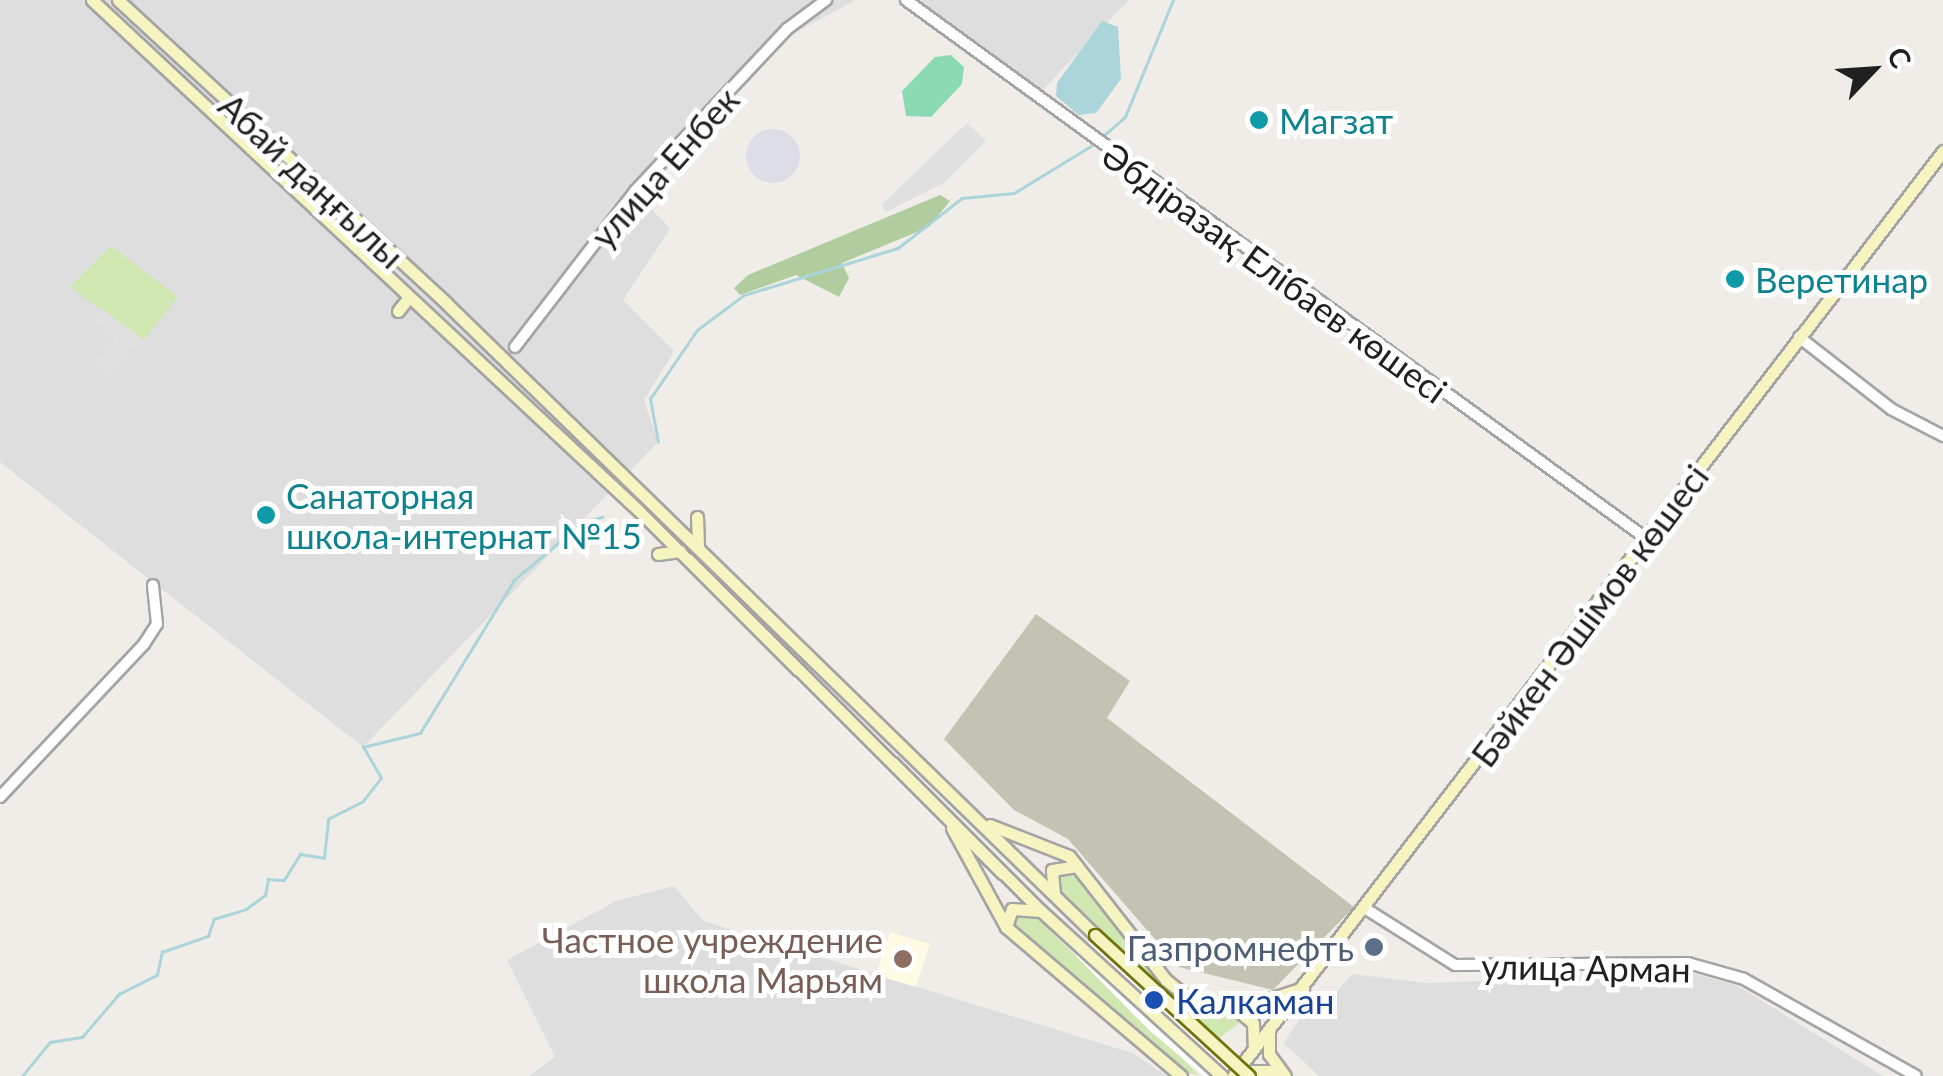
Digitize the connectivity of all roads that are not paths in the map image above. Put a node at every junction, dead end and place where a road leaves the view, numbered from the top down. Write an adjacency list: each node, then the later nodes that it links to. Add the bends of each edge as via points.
1 (92, 0): 8 (main road)
2 (118, 0): 7 (main road, Абай даңғылы)
3 (826, 0): 11 (street, улица Енбек, via 786,29 635,191)
4 (906, 0): 14 (street, Әбдіразақ Елібаев көшесі)
5 (1943, 151): 10 (main road, Бәйкен Әшімов көшесі)
6 (434, 272): 7 (main road)
7 (424, 283): 15 (main road, Абай даңғылы)
8 (409, 297): 9 (main road); 16 (main road)
9 (398, 311)
10 (1799, 337): 12 (street, via 1890,409); 14 (main road, Бәйкен Әшімов көшесі)
11 (514, 347)
12 (1943, 436)
13 (697, 517): 15 (main road)
14 (1647, 539): 28 (main road, Бәйкен Әшімов көшесі)
15 (698, 546): 19 (main road, Абай даңғылы)
16 (680, 551): 17 (main road); 21 (main road)
17 (658, 554)
18 (153, 585): 23 (street, via 157,624 144,644)
19 (873, 716): 21 (main road); 22 (main road, Абай даңғылы)
20 (902, 722): 22 (main road)
21 (859, 732): 24 (main road)
22 (890, 733): 25 (main road, Абай даңғылы)
23 (0, 797)
24 (942, 812): 29 (main road); 30 (main road)
25 (977, 818): 26 (main road, via 1060,850); 27 (main road, Абай даңғылы)
26 (1077, 866): 27 (main road, via 1055,866); 32 (main road, via 1181,995)
27 (1054, 894): 39 (main road, Абай даңғылы, bridge)
28 (1366, 909): 31 (main road, Бәйкен Әшімов көшесі); 40 (street, улица Арман, via 1455,965 1688,963 1744,979)
29 (1041, 911): 30 (main road, via 1012,908); 38 (main road)
30 (1006, 927): 37 (main road)
31 (1307, 986): 32 (main road); 33 (main road, Бәйкен Әшімов көшесі)
32 (1231, 1007): 34 (main road, via 1250,1017)
33 (1270, 1026): 34 (main road, Бәйкен Әшімов көшесі); 36 (main road, via 1269,1054)
34 (1254, 1048): 35 (main road, Бәйкен Әшімов көшесі)
35 (1234, 1074): 36 (main road)
36 (1282, 1074)
37 (1181, 1076)
38 (1222, 1076)
39 (1250, 1076)
40 (1916, 1076)

